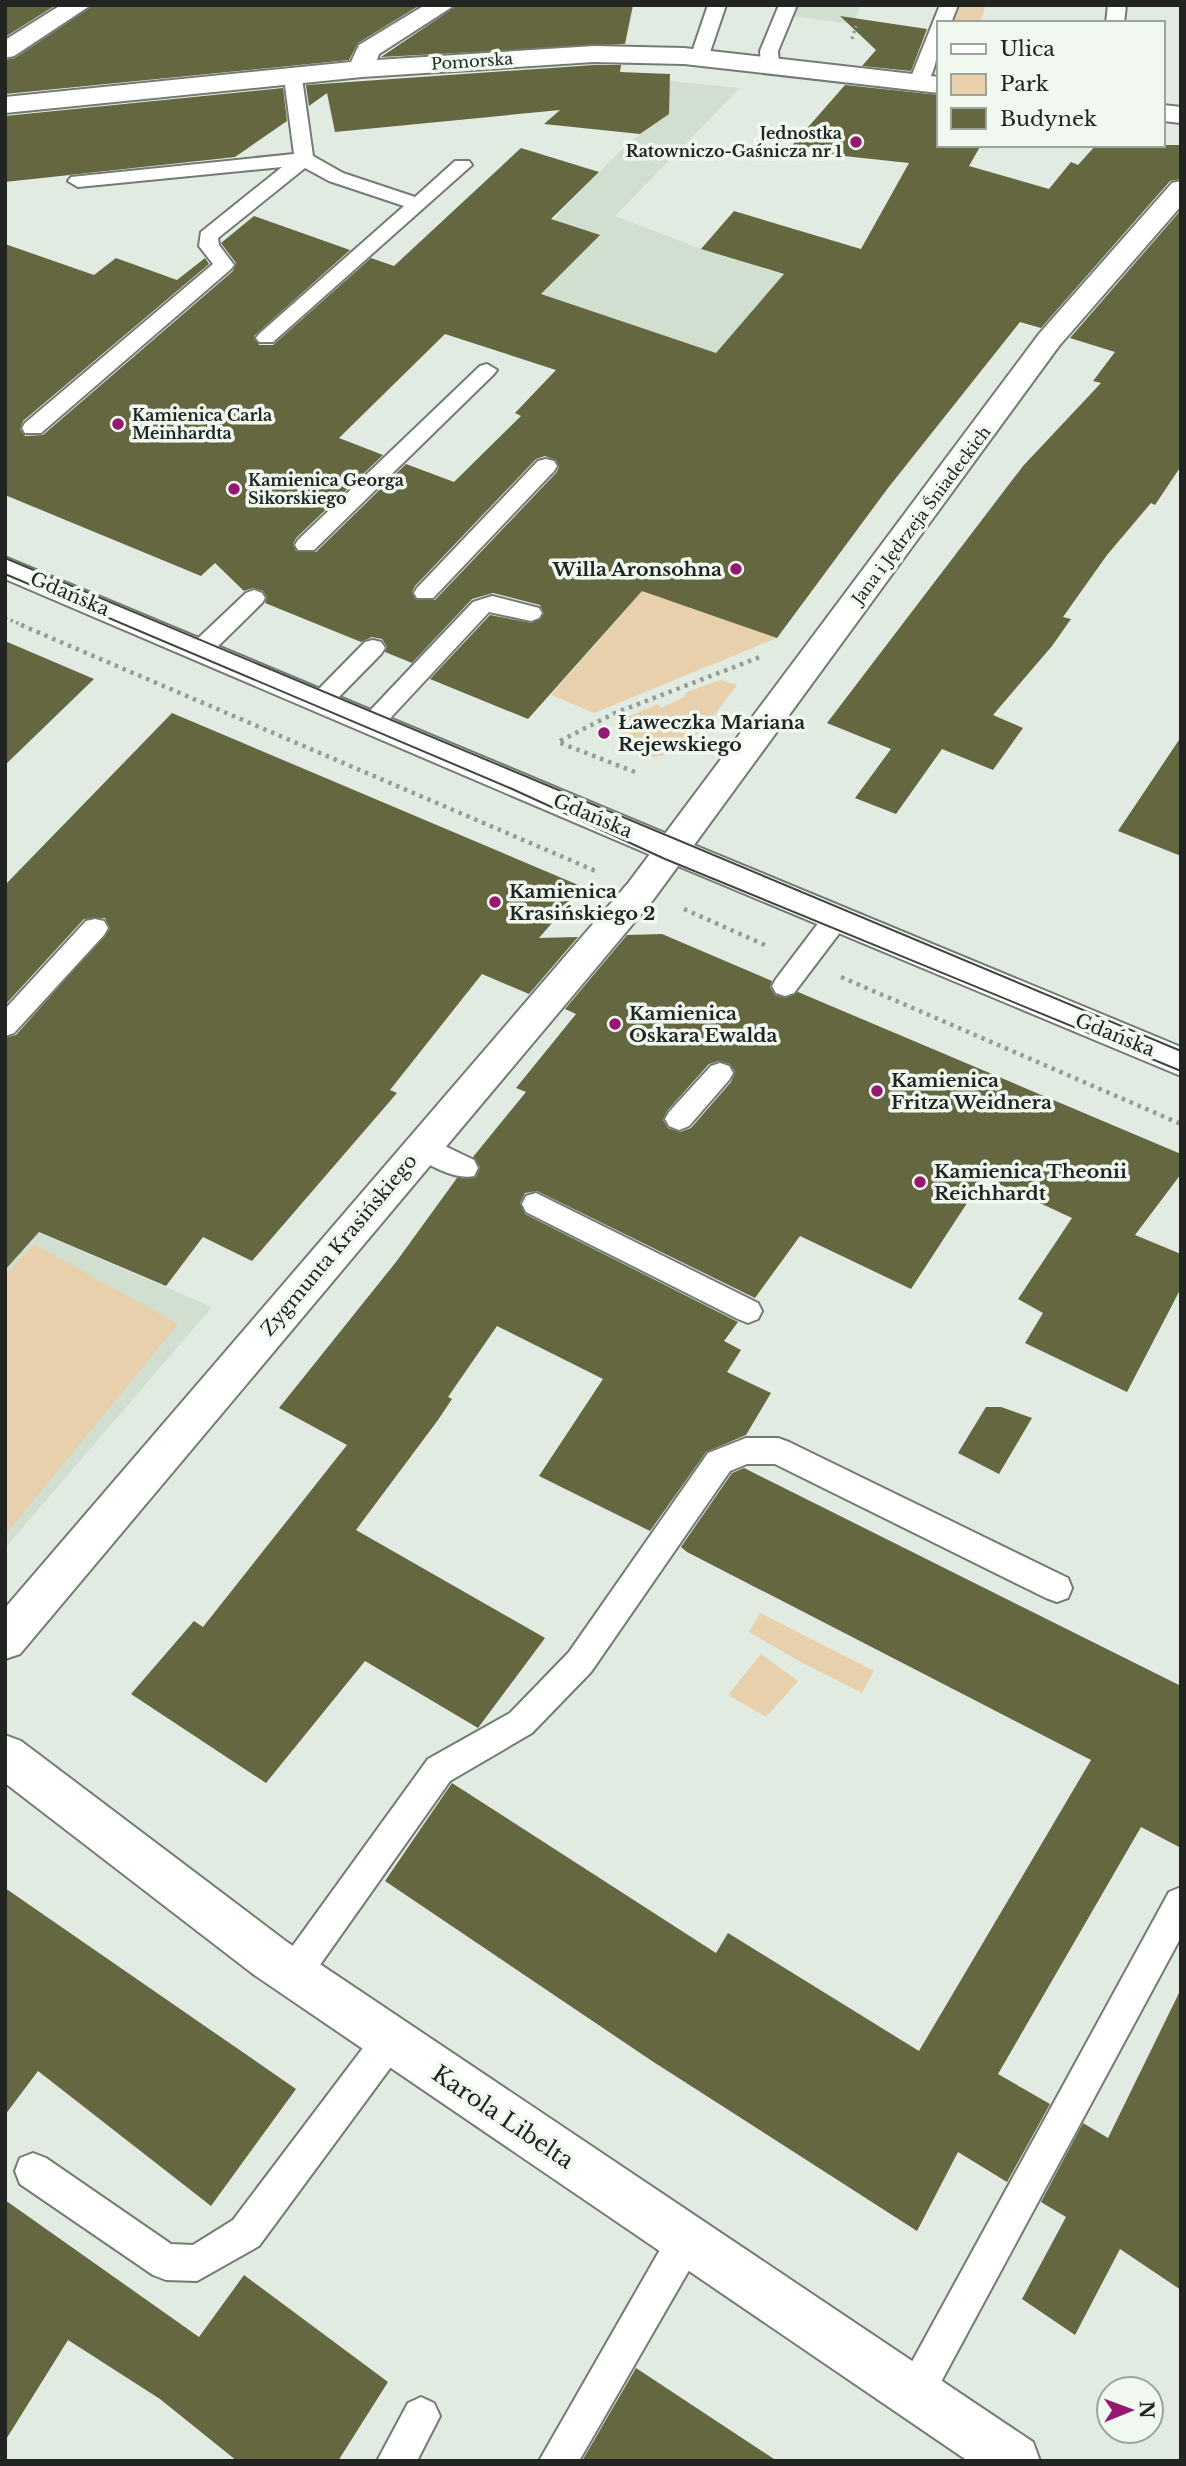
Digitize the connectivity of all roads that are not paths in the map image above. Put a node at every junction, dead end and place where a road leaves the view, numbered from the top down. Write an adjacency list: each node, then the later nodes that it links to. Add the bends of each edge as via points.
1 (79, 5): 6 (street)
2 (443, 5): 9 (street, via 369,50)
3 (717, 5): 7 (lane)
4 (788, 5): 8 (lane, via 769,51)
5 (937, 40): 11 (lane)
6 (8, 47)
7 (699, 58): 8 (street, Pomorska); 9 (street, Pomorska, via 594,54)
8 (770, 65): 11 (street, Pomorska)
9 (362, 69): 10 (street, Pomorska)
10 (293, 78): 12 (street, Pomorska); 13 (lane)
11 (929, 83)
12 (5, 105)
13 (304, 159): 15 (lane); 17 (lane, via 336,177); 20 (lane, via 208,236 209,246 224,265)
14 (462, 165): 17 (lane)
15 (78, 181)
16 (1181, 189): 31 (street, Jana i Jędrzeja Śniadeckich, via 1049,340)
17 (418, 204): 18 (lane)
18 (266, 338)
19 (487, 370): 22 (lane)
20 (33, 428)
21 (545, 466): 24 (lane)
22 (306, 545)
23 (5, 567): 28 (street, Gdańska)
24 (425, 593)
25 (254, 598): 28 (lane)
26 (531, 613): 30 (lane, via 492,604 481,607)
27 (373, 648): 29 (lane)
28 (200, 650): 29 (street, Gdańska)
29 (321, 701): 30 (street, Gdańska)
30 (373, 722): 31 (street, Gdańska)
31 (672, 850): 32 (street, Gdańska); 39 (street, Zygmunta Krasińskiego)
32 (835, 920): 34 (lane); 36 (street, Gdańska)
33 (95, 928): 35 (lane)
34 (785, 986)
35 (5, 1026)
36 (1181, 1062)
37 (720, 1073): 38 (lane)
38 (679, 1119)
39 (422, 1146): 40 (lane); 44 (street, Zygmunta Krasińskiego)
40 (464, 1168)
41 (536, 1204): 42 (lane)
42 (748, 1311)
43 (1057, 1588): 47 (lane, via 778,1451 746,1451 719,1462 580,1662 521,1724 439,1770)
44 (5, 1640)
45 (5, 1756): 47 (street, Karola Libelta)
46 (1181, 1903): 51 (lane)
47 (293, 1973): 48 (street, Karola Libelta)
48 (390, 2040): 49 (lane, via 246,2233 197,2263 166,2262); 50 (street, Karola Libelta)
49 (33, 2171)
50 (686, 2241): 51 (street, Karola Libelta); 54 (lane)
51 (915, 2393): 55 (street, Karola Libelta)
52 (421, 2416): 53 (lane)
53 (397, 2461)
54 (558, 2461)
55 (1014, 2461)

